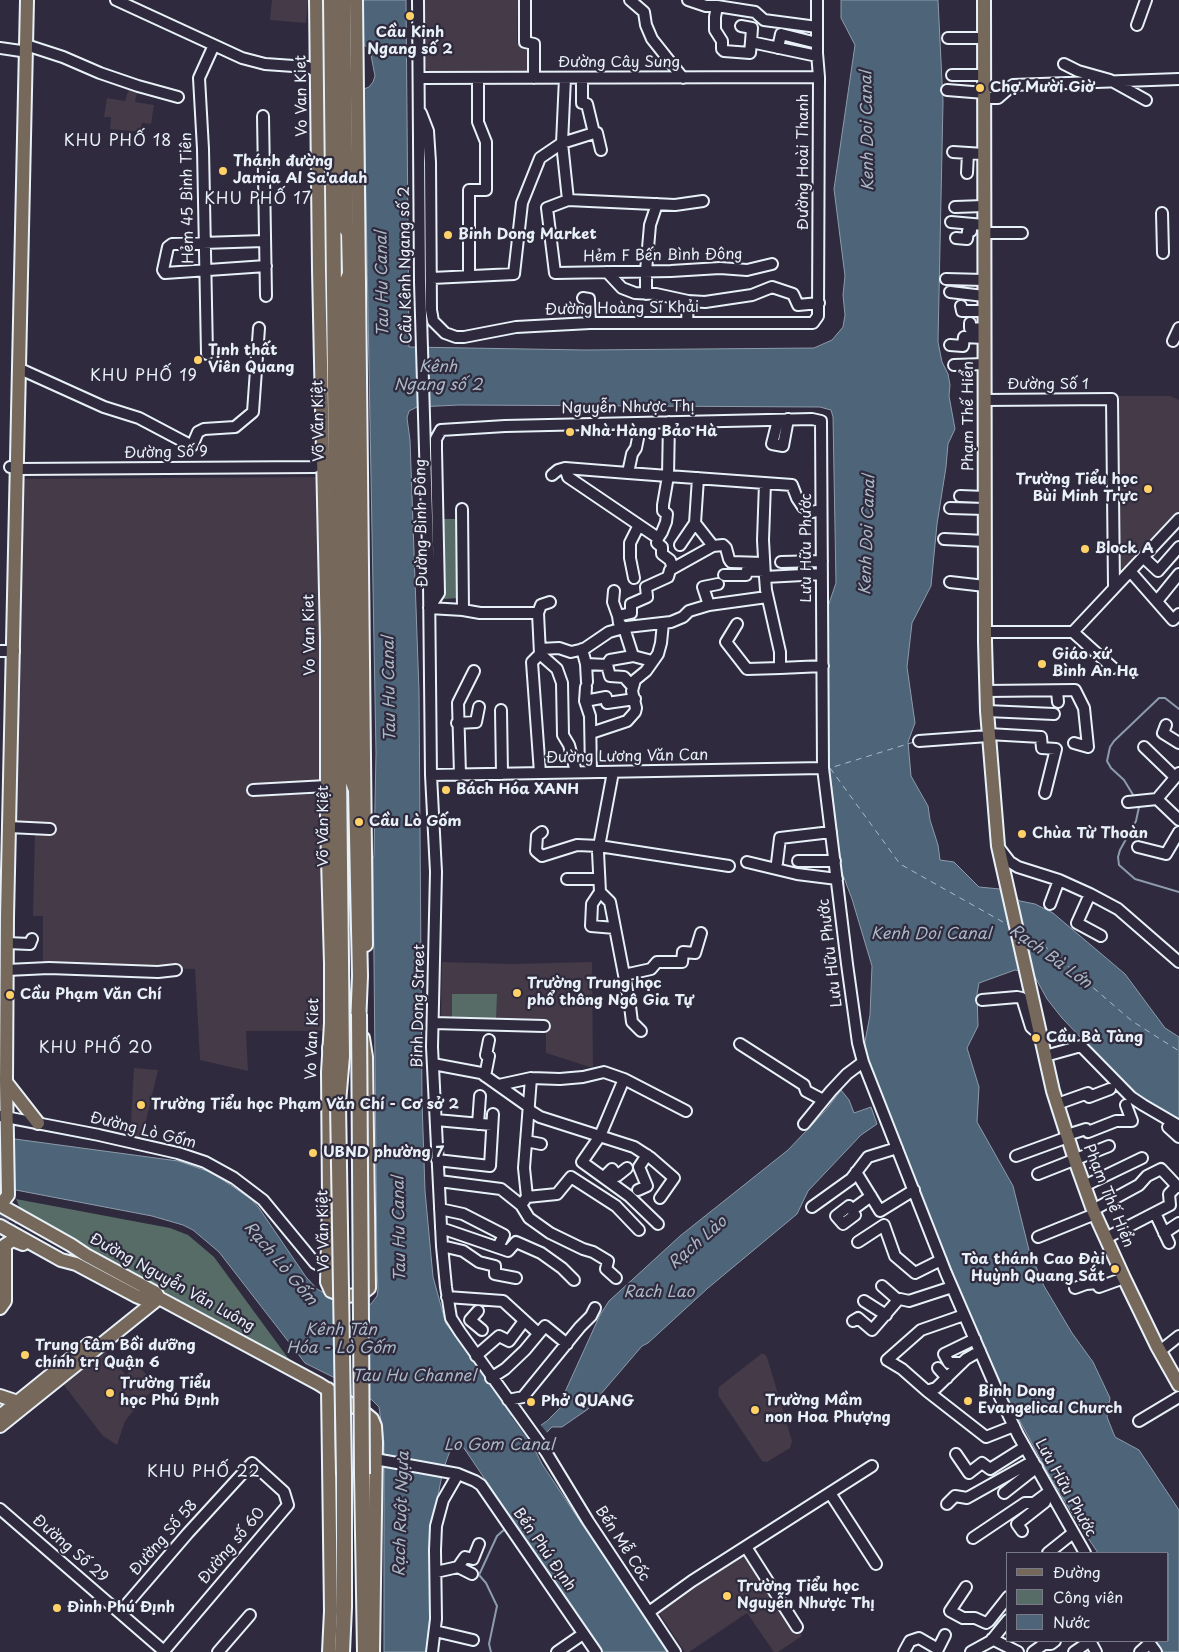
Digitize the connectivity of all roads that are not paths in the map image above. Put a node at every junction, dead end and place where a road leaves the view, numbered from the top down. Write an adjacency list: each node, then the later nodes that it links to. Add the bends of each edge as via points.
1 (22, 0): 26 (main road)
2 (27, 0): 26 (main road)
3 (116, 0): 24 (street)
4 (316, 0): 30 (main road, Vo Van Kiet)
5 (330, 0): 253 (highway, Võ Văn Kiệt, via 342,1056)
6 (343, 0): 63 (highway, Võ Văn Kiệt, via 346,228)
7 (349, 0): 63 (main road, Võ Văn Kiệt)
8 (356, 0): 232 (main road, Võ Văn Kiệt, via 366,963)
9 (418, 0): 34 (street)
10 (525, 0): 36 (street, via 525,42 534,44)
11 (630, 0): 39 (street, via 644,12 652,39)
12 (688, 0): 16 (street)
13 (817, 0): 19 (street, Đường Hoài Thanh)
14 (984, 0): 21 (main road, Phạm Thế Hiển)
15 (1146, 0): 17 (street)
16 (717, 6): 19 (street, via 755,12 764,20); 22 (street, via 715,30 722,41 722,49 750,52)
17 (1137, 25)
18 (741, 26): 22 (street, via 752,28)
19 (817, 27): 23 (street, Đường Hoài Thanh)
20 (948, 38): 21 (street)
21 (984, 38): 32 (main road, Phạm Thế Hiển)
22 (752, 42): 27 (street)
23 (817, 43): 27 (street, via 781,34); 28 (street, Đường Hoài Thanh)
24 (214, 45): 30 (street, via 254,63); 67 (street, Hẻm 45 Bình Tiên, via 199,78)
25 (0, 48): 26 (street)
26 (24, 48): 44 (street, via 63,57 100,73); 85 (main road)
27 (778, 48): 28 (street)
28 (817, 56): 33 (street, Đường Hoài Thanh)
29 (1064, 64): 41 (street)
30 (314, 66): 106 (main road, Vo Van Kiet)
31 (952, 75): 32 (street)
32 (985, 75): 43 (main road, Phạm Thế Hiển)
33 (819, 77): 39 (street, Đường Cây Sung); 84 (street, Đường Hoài Thanh)
34 (419, 78): 35 (street, Đường Cây Sung); 46 (street)
35 (478, 78): 36 (street, Đường Cây Sung); 74 (street, via 478,122 486,142 486,190 469,190)
36 (534, 78): 37 (street, Đường Cây Sung)
37 (564, 78): 38 (street, Đường Cây Sung); 49 (street)
38 (582, 78): 39 (street, Đường Cây Sung); 48 (street, via 582,103 587,104)
39 (684, 78)
40 (1179, 79): 41 (street)
41 (1110, 80): 43 (street, via 1014,85 998,98); 45 (street)
42 (947, 90): 43 (street)
43 (985, 95): 53 (main road, Phạm Thế Hiển)
44 (178, 97)
45 (1146, 100)
46 (419, 109): 75 (street, via 428,131); 139 (street, Cầu Kênh Ngang số 2, via 420,282)
47 (263, 116): 66 (street)
48 (594, 133): 49 (street); 50 (street, via 597,133)
49 (562, 143): 55 (street); 74 (street, via 540,158 522,203 514,274)
50 (600, 150)
51 (953, 152): 52 (street)
52 (968, 153): 53 (street); 54 (street)
53 (984, 154): 58 (main road, Phạm Thế Hiển)
54 (967, 173)
55 (568, 200): 57 (street); 73 (street, Hẻm F Bến Bình Đông, via 546,208 554,272)
56 (703, 201): 57 (street, via 676,206)
57 (657, 204): 72 (street, via 650,225)
58 (984, 206): 59 (street); 62 (main road, Phạm Thế Hiển)
59 (955, 207)
60 (1162, 212): 68 (street)
61 (951, 222): 62 (street)
62 (980, 227): 64 (street); 65 (street, via 968,231 967,239); 77 (main road, Phạm Thế Hiển)
63 (349, 233): 232 (highway, Võ Văn Kiệt, via 352,762 356,790)
64 (1022, 233)
65 (956, 238)
66 (264, 241): 67 (street); 70 (street)
67 (205, 242): 71 (street, Hẻm 45 Bình Tiên); 71 (street, via 172,244 168,247 164,270 165,273)
68 (1163, 253)
69 (772, 264): 72 (street, Hẻm F Bến Bình Đông, via 747,270)
70 (266, 266): 71 (street); 80 (street)
71 (204, 270): 97 (street, Hẻm 45 Bình Tiên)
72 (646, 271): 73 (street, Hẻm F Bến Bình Đông); 79 (street)
73 (607, 272): 79 (street, via 622,288)
74 (469, 276): 75 (street)
75 (432, 278): 88 (street, Đường Hoàng Sĩ Khải, via 433,321 449,335 464,336 516,326)
76 (946, 279): 77 (street)
77 (984, 280): 81 (main road, Phạm Thế Hiển)
78 (950, 292): 81 (street)
79 (646, 294): 83 (street)
80 (266, 296)
81 (984, 296): 87 (main road, Phạm Thế Hiển)
82 (583, 298): 88 (street, via 589,299)
83 (688, 301): 84 (street, via 705,302 752,295 772,287 793,294 798,304); 89 (street)
84 (818, 303): 90 (street, Đường Hoài Thanh, via 818,316)
85 (18, 305): 100 (main road); 107 (main road)
86 (962, 306): 87 (street, via 962,311)
87 (984, 312): 94 (main road, Phạm Thế Hiển)
88 (590, 322): 89 (street, Đường Hoàng Sĩ Khải)
89 (687, 323): 90 (street, Đường Hoàng Sĩ Khải)
90 (813, 323)
91 (970, 323): 94 (street, via 970,328)
92 (259, 328): 100 (street, via 253,412 235,427 198,432 192,446 139,418)
93 (1179, 328): 95 (street)
94 (984, 333): 96 (street, via 964,337 963,346); 98 (main road, Phạm Thế Hiển)
95 (1173, 340)
96 (950, 345)
97 (207, 354)
98 (984, 364): 99 (street); 101 (main road, Phạm Thế Hiển)
99 (954, 365)
100 (20, 370): 107 (main road)
101 (984, 400): 115 (main road, Phạm Thế Hiển); 142 (street, Đường Số 1, via 1112,399)
102 (821, 421): 103 (street, Nguyễn Nhược Thị); 118 (street, Lưu Hữu Phước)
103 (669, 422): 104 (street, Nguyễn Nhược Thị); 111 (street)
104 (640, 423): 105 (street, Nguyễn Nhược Thị, via 505,426 441,430); 109 (street)
105 (439, 435): 148 (street, Đường Bình Đông, via 436,448 439,593)
106 (321, 467): 107 (street, Đường Số 9); 196 (main road, Vo Van Kiet, via 327,640)
107 (14, 468): 159 (main road)
108 (565, 468): 109 (street); 110 (street); 120 (street, via 568,477)
109 (628, 473): 111 (street)
110 (552, 475)
111 (668, 476): 112 (street); 122 (street, via 663,505 666,522)
112 (698, 478): 113 (street); 119 (street)
113 (765, 483): 118 (street, via 792,486 803,507 812,512); 132 (street)
114 (960, 496): 115 (street)
115 (985, 503): 116 (street); 124 (main road, Phạm Thế Hiển)
116 (950, 508)
117 (462, 509): 149 (street)
118 (821, 510): 129 (street, Lưu Hữu Phước)
119 (695, 523): 125 (street); 126 (street)
120 (639, 525): 122 (street); 137 (street, via 630,543)
121 (1177, 525): 128 (street)
122 (658, 538): 131 (street, via 657,543 662,547 662,554 670,560)
123 (944, 538): 124 (street)
124 (985, 541): 141 (main road, Phạm Thế Hiển)
125 (680, 545)
126 (713, 546): 131 (street); 132 (street, via 723,545 731,562)
127 (1179, 547): 128 (street, via 1158,571)
128 (1143, 557): 133 (street)
129 (822, 561): 130 (street); 134 (street, Lưu Hữu Phước)
130 (781, 562)
131 (672, 569): 152 (street, via 668,577 646,587 647,597 630,604 631,613)
132 (764, 570): 134 (street); 136 (street, via 747,570 746,575); 144 (street)
133 (1130, 571): 142 (street); 145 (street)
134 (822, 574): 165 (street, Lưu Hữu Phước)
135 (1179, 574): 145 (street)
136 (724, 575)
137 (634, 578)
138 (950, 582): 141 (street)
139 (429, 583): 148 (street, Binh Dong Street)
140 (718, 584): 147 (street, via 703,587)
141 (986, 586): 156 (main road, Phạm Thế Hiển)
142 (1114, 588): 157 (street)
143 (614, 591): 152 (street)
144 (767, 597): 147 (street); 166 (street, via 780,652)
145 (1157, 601): 151 (street, via 1173,620)
146 (550, 602): 150 (street, via 541,605)
147 (709, 605): 153 (street)
148 (429, 608): 149 (street); 193 (street, Binh Dong Street)
149 (463, 610): 150 (street)
150 (538, 613): 160 (street)
151 (1179, 614)
152 (618, 616): 155 (street)
153 (663, 623): 155 (street); 162 (street, via 658,654)
154 (737, 624): 166 (street, via 726,642 747,669)
155 (624, 628): 158 (street, via 609,632); 161 (street)
156 (985, 632): 157 (street); 170 (main road, Phạm Thế Hiển)
157 (1073, 632): 167 (street)
158 (582, 649): 160 (street, via 571,652 559,648); 163 (street)
159 (7, 651): 202 (main road); 222 (main road)
160 (540, 652): 188 (street, via 557,669 562,683 563,735); 191 (street, via 532,662)
161 (633, 656): 162 (street); 164 (street, via 610,660)
162 (652, 661): 169 (street, via 635,680)
163 (586, 664): 164 (street); 173 (street)
164 (607, 665): 169 (street, via 610,676 624,677)
165 (822, 666): 166 (street); 187 (street, Lưu Hữu Phước)
166 (780, 668)
167 (1113, 668)
168 (474, 671): 179 (street, via 458,703)
169 (633, 687): 172 (street)
170 (986, 691): 171 (street); 177 (main road, Phạm Thế Hiển)
171 (1057, 691): 174 (street); 184 (street, via 1075,690 1084,708 1088,747)
172 (635, 699): 173 (street, via 607,703 606,697); 181 (street, via 635,712 627,721)
173 (585, 701): 181 (street)
174 (1058, 702)
175 (479, 707): 179 (street, via 476,722)
176 (501, 710): 192 (street)
177 (987, 711): 178 (street); 182 (main road, Phạm Thế Hiển)
178 (1054, 714)
179 (458, 723): 194 (street)
180 (1166, 726): 185 (street, via 1163,732)
181 (591, 733): 189 (street)
182 (988, 735): 183 (street); 198 (street, via 1041,737 1042,748 1056,749); 208 (main road, Phạm Thế Hiển)
183 (919, 741)
184 (1074, 743)
185 (1179, 743)
186 (1144, 747): 195 (street)
187 (823, 768): 190 (street, Đường Lương Văn Can); 205 (street, Lưu Hữu Phước)
188 (576, 772): 189 (street, Đường Lương Văn Can); 191 (street, Đường Lương Văn Can)
189 (591, 772): 190 (street, Đường Lương Văn Can)
190 (613, 772): 207 (street)
191 (540, 773): 192 (street, Đường Lương Văn Can)
192 (502, 774): 194 (street, Đường Lương Văn Can)
193 (431, 775): 194 (street, Đường Lương Văn Can); 235 (street, Binh Dong Street, via 436,872)
194 (460, 775)
195 (1177, 775): 199 (street)
196 (327, 786): 197 (street); 241 (main road, Vo Van Kiet)
197 (253, 790)
198 (1045, 793)
199 (1157, 799): 200 (street); 201 (street)
200 (1128, 802)
201 (1179, 820)
202 (9, 827): 203 (street); 222 (main road)
203 (50, 829)
204 (542, 832): 207 (street, via 537,836 536,851 542,856 577,845)
205 (832, 832): 211 (street, Lưu Hữu Phước); 213 (street, via 780,838)
206 (1179, 832): 209 (street, via 1166,854)
207 (600, 846): 214 (street); 215 (street)
208 (998, 846): 218 (street, via 1010,862); 238 (main road, Phạm Thế Hiển)
209 (1138, 846)
210 (798, 861): 211 (street)
211 (835, 861): 217 (street, Lưu Hữu Phước)
212 (747, 862): 217 (street, via 797,874)
213 (777, 863)
214 (729, 866)
215 (600, 878): 216 (street); 219 (street)
216 (566, 879)
217 (837, 879): 243 (street, Lưu Hữu Phước, via 851,996)
218 (1059, 880): 220 (street); 221 (street)
219 (600, 892): 223 (street, via 610,902); 223 (street, via 592,904 591,926)
220 (1090, 894): 225 (street, via 1077,923); 228 (street, via 1118,909)
221 (1050, 904)
222 (3, 917): 227 (main road); 229 (main road)
223 (615, 928): 231 (street)
224 (701, 933): 231 (street, via 695,953 682,952 682,962 657,962 651,969)
225 (1101, 936)
226 (32, 939): 227 (street, via 30,944)
227 (7, 943): 229 (main road)
228 (1179, 962)
229 (4, 967): 230 (street); 248 (main road)
230 (176, 970)
231 (624, 975): 237 (street, via 632,1022)
232 (360, 976): 234 (highway, Võ Văn Kiệt)
233 (982, 1000): 238 (street, via 1022,998 1031,1028)
234 (359, 1014): 315 (main road, Vo Van Kiet, via 366,1058 369,1288 360,1295 336,1294 328,1287); 364 (highway, bridge); 364 (highway, Võ Văn Kiệt, via 352,1074)
235 (433, 1023): 236 (street); 244 (street, Binh Dong Street)
236 (544, 1026)
237 (640, 1031)
238 (1040, 1034): 242 (main road, Phạm Thế Hiển)
239 (489, 1040): 245 (street)
240 (740, 1044): 252 (street)
241 (330, 1048): 253 (highway); 315 (main road, Vo Van Kiet)
242 (1044, 1056): 254 (main road, Phạm Thế Hiển); 265 (street, via 1081,1046 1131,1097)
243 (863, 1062): 252 (street, via 847,1074); 273 (street, Lưu Hữu Phước)
244 (433, 1064): 245 (street); 259 (street, Binh Dong Street)
245 (485, 1076): 249 (street)
246 (531, 1078): 247 (street, via 560,1079 604,1072); 249 (street); 256 (street)
247 (624, 1079): 257 (street); 267 (street)
248 (6, 1082): 260 (main road); 261 (main road)
249 (499, 1084): 256 (street)
250 (1110, 1090): 254 (street, via 1089,1097 1088,1093)
251 (480, 1096): 262 (street)
252 (824, 1100): 263 (street)
253 (338, 1103): 364 (highway, Võ Văn Kiệt, bridge)
254 (1057, 1104): 268 (main road, Phạm Thế Hiển)
255 (1126, 1105): 268 (street, via 1132,1120 1116,1120 1088,1132 1086,1129)
256 (529, 1108): 267 (street, via 540,1117); 270 (street)
257 (686, 1111)
258 (493, 1114): 264 (street)
259 (436, 1120): 262 (street); 277 (street, Binh Dong Street)
260 (5, 1121): 261 (street, Đường Lò Gốm); 293 (main road)
261 (38, 1123): 315 (street, Đường Lò Gốm, via 178,1153 221,1170 263,1200 315,1263)
262 (478, 1124): 264 (street)
263 (804, 1124)
264 (492, 1125): 277 (street, via 490,1166)
265 (1179, 1126)
266 (1168, 1128): 269 (street)
267 (600, 1136): 274 (street, via 634,1147); 279 (street)
268 (1067, 1136): 275 (street); 278 (main road, Phạm Thế Hiển)
269 (1179, 1137)
270 (526, 1141): 271 (street); 292 (street)
271 (541, 1144)
272 (1109, 1146): 278 (street)
273 (897, 1148): 281 (street, via 868,1157); 289 (street, Lưu Hữu Phước)
274 (647, 1155): 288 (street, via 639,1166 647,1186); 291 (street, via 674,1178)
275 (1016, 1156)
276 (1142, 1158): 286 (street)
277 (437, 1160): 285 (street, Binh Dong Street)
278 (1074, 1160): 282 (street); 286 (main road, Phạm Thế Hiển)
279 (582, 1162): 283 (street); 284 (street)
280 (627, 1168): 284 (street, via 617,1176 612,1170)
281 (856, 1172): 290 (street); 294 (street)
282 (1038, 1174)
283 (571, 1177): 292 (street, via 557,1194); 304 (street, via 616,1206)
284 (604, 1177): 300 (street)
285 (438, 1181): 292 (street, via 501,1189); 295 (street, Binh Dong Street)
286 (1084, 1186): 297 (main road, Phạm Thế Hiển)
287 (1178, 1187): 297 (street, via 1161,1168); 298 (street, via 1169,1194 1170,1205)
288 (638, 1190)
289 (914, 1190): 290 (street, via 880,1210); 314 (street, Lưu Hữu Phước)
290 (871, 1196): 296 (street)
291 (660, 1198)
292 (524, 1201): 317 (street, via 529,1218 550,1233 608,1261 606,1269)
293 (3, 1202): 302 (main road); 313 (main road, Đường Nguyễn Văn Luông, via 71,1245)
294 (812, 1207)
295 (440, 1209): 303 (street, Binh Dong Street); 311 (street, via 463,1214 504,1235)
296 (852, 1210)
297 (1094, 1212): 306 (street); 307 (main road, Phạm Thế Hiển)
298 (1154, 1213): 305 (street); 307 (street)
299 (1179, 1223): 305 (street)
300 (658, 1224)
301 (16, 1225): 313 (main road)
302 (1, 1226): 312 (main road); 313 (main road, Đường Nguyễn Văn Luông, via 61,1260)
303 (441, 1228): 310 (street, Binh Dong Street); 311 (street)
304 (639, 1230)
305 (1164, 1233): 309 (street)
306 (1038, 1236)
307 (1106, 1238): 318 (main road, Phạm Thế Hiển)
308 (858, 1242): 314 (street, via 884,1225 895,1256 915,1273)
309 (1169, 1243)
310 (442, 1246): 316 (street, via 495,1266 495,1274); 324 (street, Binh Dong Street)
311 (498, 1247): 319 (street, via 508,1251 516,1242 541,1253)
312 (0, 1253)
313 (81, 1260): 323 (main road, Đường Nguyễn Văn Luông, via 136,1296); 327 (main road, via 63,1265 19,1242 9,1241 5,1245 5,1301)
314 (941, 1260): 321 (street, Lưu Hữu Phước)
315 (328, 1270)
316 (516, 1278)
317 (616, 1278)
318 (1124, 1278): 322 (street, via 1100,1287 1098,1283); 340 (main road, Phạm Thế Hiển)
319 (574, 1280)
320 (882, 1286): 325 (street)
321 (952, 1287): 325 (street, via 909,1301); 331 (street, Lưu Hữu Phước)
322 (1075, 1288)
323 (152, 1297): 347 (main road, Đường Nguyễn Văn Luông); 351 (main road); 353 (main road, via 46,1391)
324 (447, 1297): 332 (street, via 503,1301); 335 (street, Binh Dong Street, via 451,1318)
325 (898, 1300): 330 (street)
326 (864, 1301): 330 (street)
327 (0, 1308)
328 (595, 1308): 338 (street)
329 (478, 1311): 335 (street, via 470,1320 479,1328)
330 (886, 1315): 333 (street, via 872,1330 858,1318)
331 (964, 1315): 337 (street, Lưu Hữu Phước); 348 (street, via 921,1330 887,1360 902,1368)
332 (524, 1321): 334 (street); 341 (street, via 508,1342 499,1336)
333 (853, 1321)
334 (538, 1334): 338 (street, via 546,1326); 344 (street, via 505,1369)
335 (463, 1336): 341 (street, Binh Dong Street)
336 (1179, 1336): 340 (street)
337 (975, 1339): 339 (street, Lưu Hữu Phước); 342 (street, via 944,1354 948,1363)
338 (567, 1344): 352 (street, via 523,1397)
339 (980, 1351): 342 (street); 355 (street, Lưu Hữu Phước)
340 (1160, 1351): 346 (main road, Phạm Thế Hiển)
341 (476, 1356): 344 (street, Binh Dong Street)
342 (962, 1363): 345 (street)
343 (938, 1368): 345 (street)
344 (491, 1378): 352 (street, Binh Dong Street)
345 (947, 1378): 348 (street)
346 (1179, 1385)
347 (328, 1389): 357 (main road); 359 (main road, Đường Nguyễn Văn Luông, via 366,1414 375,1426)
348 (927, 1391): 355 (street, via 986,1437)
349 (0, 1396): 351 (main road)
350 (1179, 1397): 354 (street)
351 (18, 1402): 353 (main road)
352 (511, 1404): 384 (street, Bến Mễ Cốc, via 546,1452)
353 (0, 1419)
354 (1139, 1421)
355 (1014, 1426): 356 (street, Lưu Hữu Phước)
356 (1025, 1447): 358 (street, via 990,1469 982,1463 969,1473); 361 (street, Lưu Hữu Phước)
357 (329, 1450): 359 (main road); 398 (main road)
358 (956, 1454)
359 (378, 1459): 363 (street, Bến Phú Định); 402 (main road)
360 (252, 1463): 383 (street, Đường Số 58); 396 (street, Đường số 60, via 284,1492 288,1505)
361 (1035, 1464): 366 (street); 367 (street, Lưu Hữu Phước); 368 (street, via 967,1498 955,1496)
362 (872, 1466): 365 (street)
363 (458, 1474): 379 (street, via 443,1500 436,1526); 389 (street, Bến Phú Định, via 480,1485)
364 (354, 1475): 399 (highway, Võ Văn Kiệt); 400 (highway, Võ Văn Kiệt); 401 (highway, Võ Văn Kiệt)
365 (830, 1493): 374 (street); 377 (street)
366 (1004, 1493)
367 (1051, 1494): 370 (street, via 1017,1524); 371 (street, Lưu Hữu Phước); 372 (street, via 1025,1503)
368 (948, 1504)
369 (0, 1509): 383 (street, Đường Số 29)
370 (1022, 1531)
371 (1073, 1534): 375 (street); 376 (street, Lưu Hữu Phước)
372 (973, 1538)
373 (478, 1544): 378 (street, via 473,1560 464,1557)
374 (746, 1547): 384 (street); 387 (street)
375 (1049, 1552)
376 (1083, 1552)
377 (876, 1564)
378 (458, 1567): 379 (street); 380 (street)
379 (436, 1572): 388 (street)
380 (472, 1574)
381 (966, 1587): 382 (street, via 950,1611 963,1618 975,1618 986,1623)
382 (1006, 1600)
383 (120, 1612): 396 (street, Đường Số 29)
384 (649, 1612): 406 (street, Bến Mễ Cốc)
385 (250, 1614): 397 (street)
386 (1006, 1622): 391 (street)
387 (797, 1627)
388 (436, 1631): 392 (street); 403 (street)
389 (583, 1634): 404 (street); 405 (street, Bến Phú Định)
390 (945, 1635): 407 (street, via 938,1649 919,1638 910,1641)
391 (992, 1639): 408 (street); 409 (street)
392 (473, 1640)
393 (1054, 1642): 410 (street)
394 (1089, 1642): 411 (street)
395 (1152, 1645): 412 (street)
396 (165, 1652)
397 (218, 1652)
398 (329, 1652)
399 (342, 1652)
400 (357, 1652)
401 (365, 1652)
402 (373, 1652)
403 (432, 1652)
404 (557, 1652)
405 (596, 1652)
406 (675, 1652)
407 (904, 1652)
408 (971, 1652)
409 (1018, 1652)
410 (1033, 1652)
411 (1074, 1652)
412 (1140, 1652)

